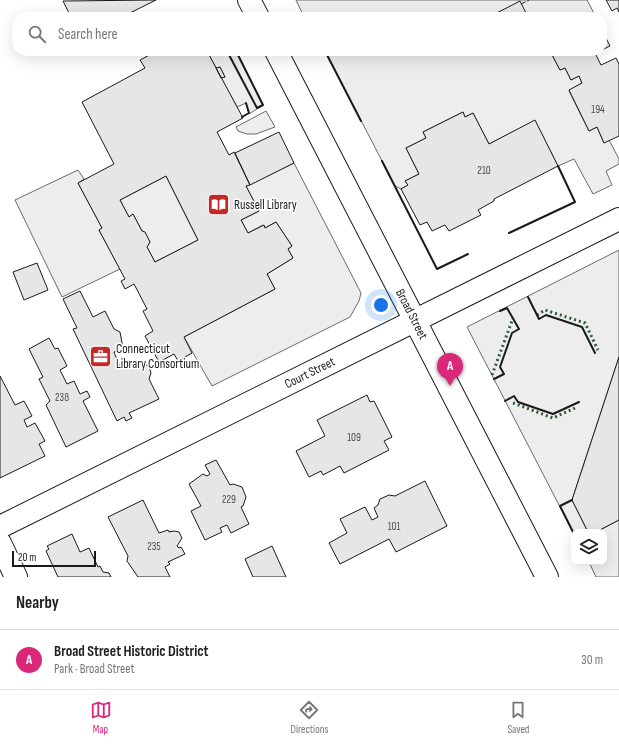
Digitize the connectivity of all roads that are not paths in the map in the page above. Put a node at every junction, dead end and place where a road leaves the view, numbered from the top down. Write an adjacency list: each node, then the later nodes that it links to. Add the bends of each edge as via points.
1 (249, 0): 2 (street)
2 (255, 12)
3 (279, 56): 5 (street, Broad Street)
4 (619, 219): 5 (street, Court Street)
5 (415, 322): 6 (street, Court Street); 9 (street, Broad Street)
6 (0, 527)
7 (0, 543): 8 (street)
8 (16, 577)
9 (547, 577)

